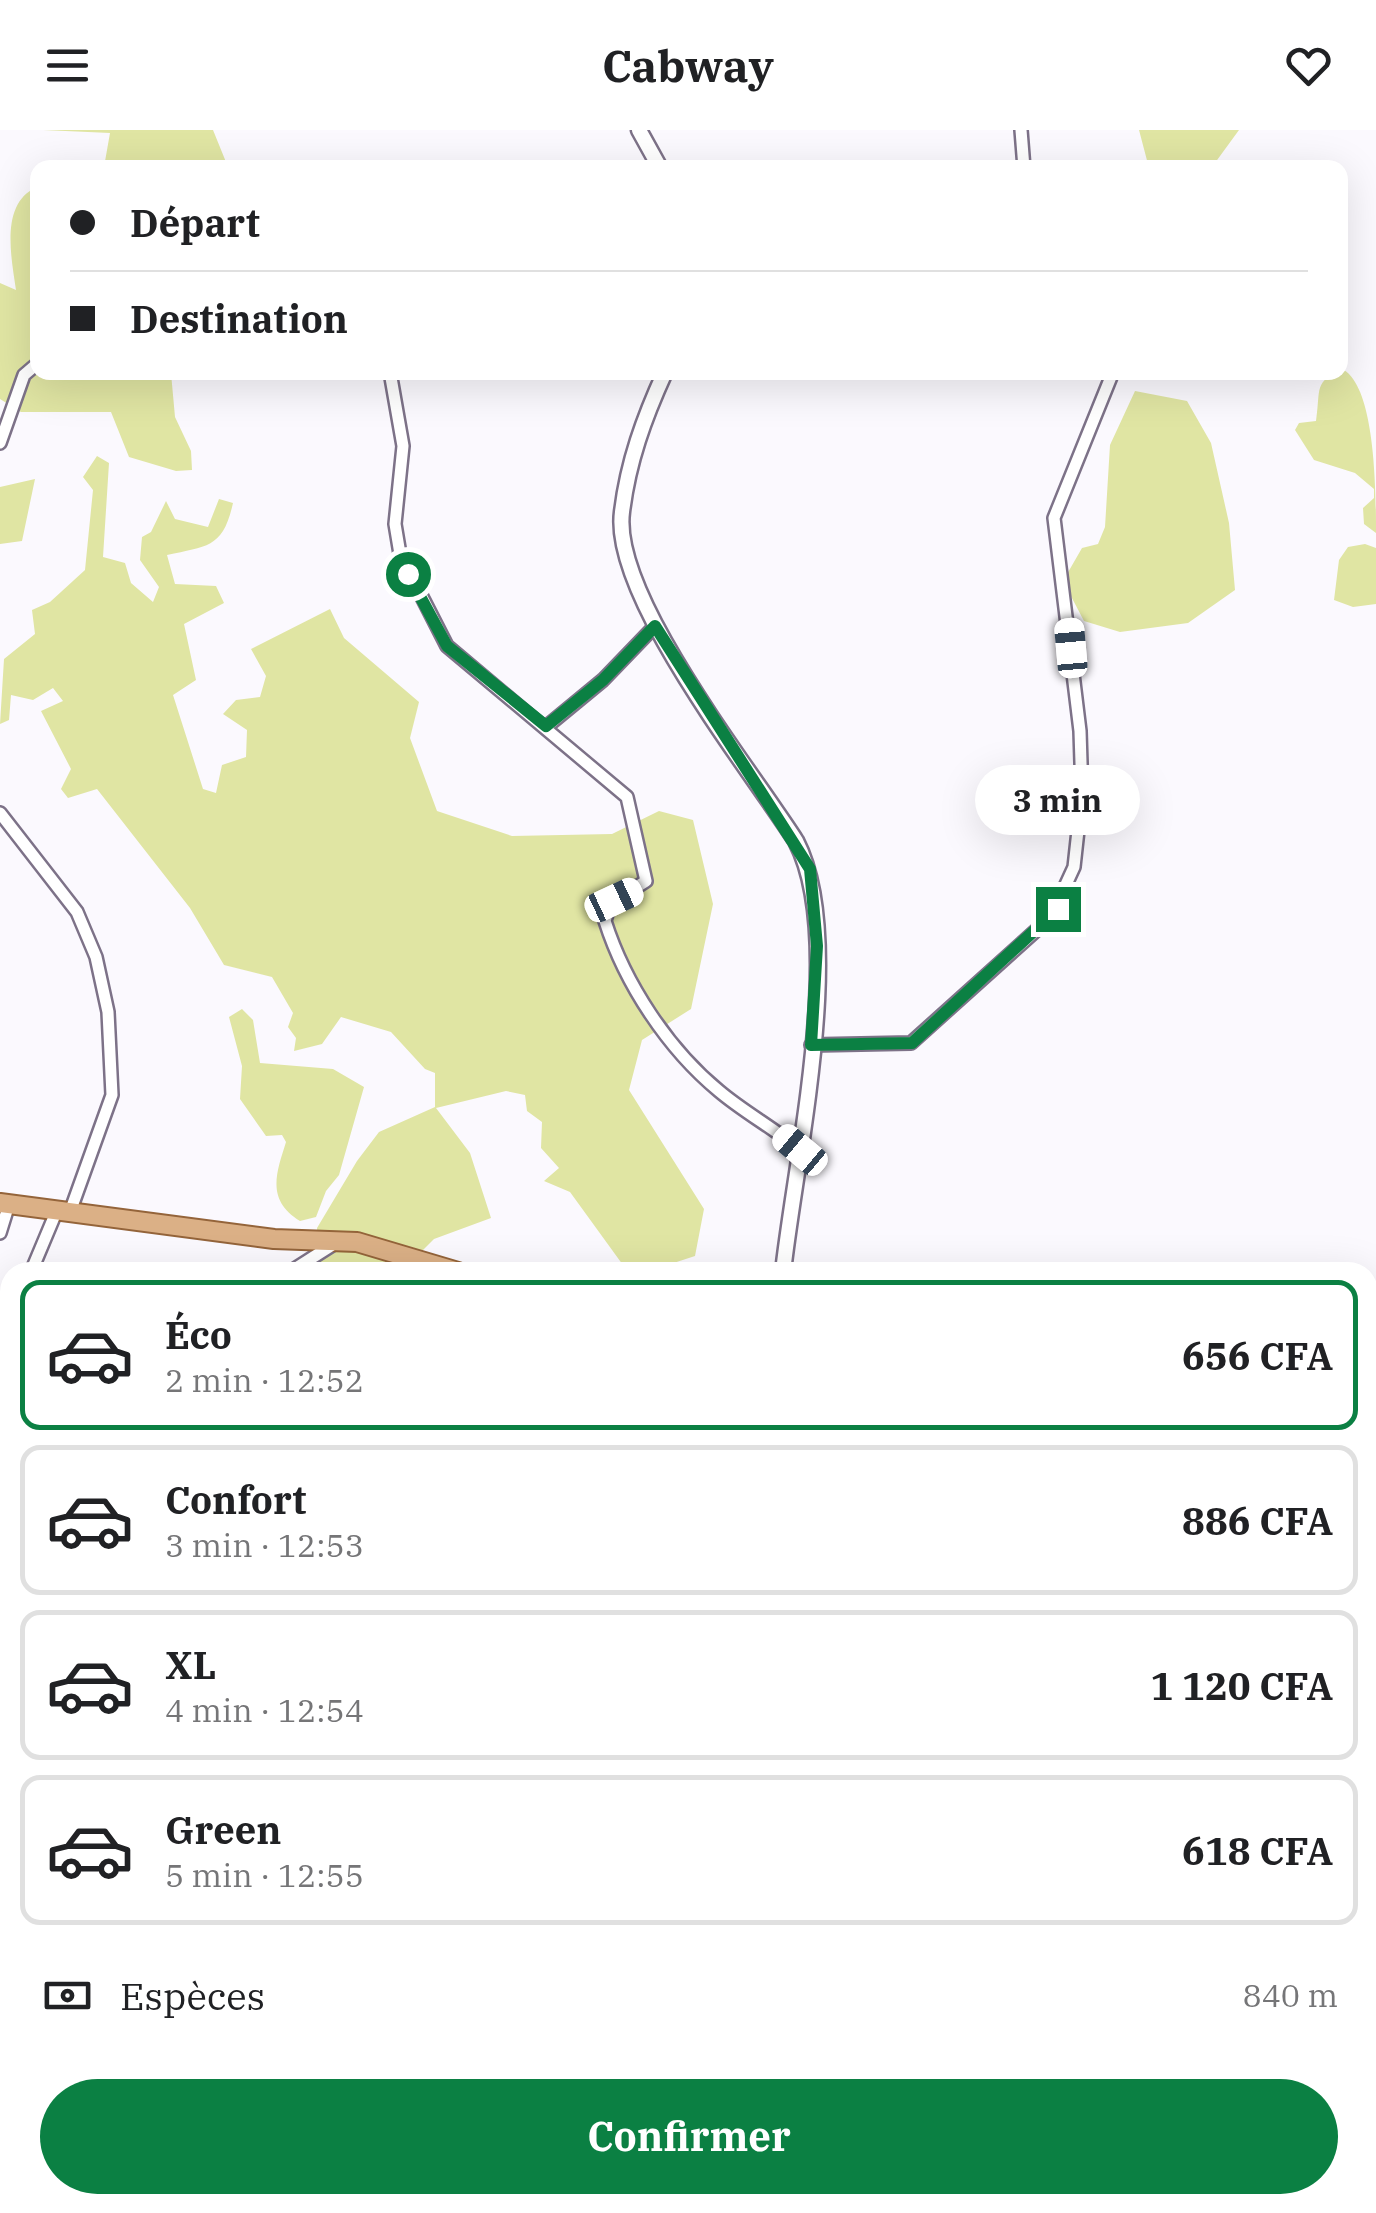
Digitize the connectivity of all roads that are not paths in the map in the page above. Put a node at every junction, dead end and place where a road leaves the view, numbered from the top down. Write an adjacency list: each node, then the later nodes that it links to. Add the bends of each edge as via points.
1 (638, 130): 3 (street)
2 (1021, 130): 4 (street)
3 (655, 160)
4 (1023, 160)
5 (30, 370): 9 (street)
6 (392, 380): 11 (street, via 404,446 395,524 408,574 447,646)
7 (661, 380): 10 (street, via 637,440 621,514 629,569)
8 (1110, 380): 13 (street, via 1054,518 1081,754 1078,841 1062,901 912,1043)
9 (0, 444)
10 (655, 626): 11 (street); 13 (street, via 810,869 817,927)
11 (546, 726): 14 (street, via 630,800 646,881 610,904 605,920 634,986 716,1089)
12 (0, 814): 16 (street, via 76,912 96,957 108,1012 112,1095)
13 (811, 1045): 14 (street)
14 (800, 1150): 22 (street)
15 (4, 1204): 16 (main road); 17 (street)
16 (64, 1211): 18 (main road, via 258,1238); 19 (street)
17 (0, 1233)
18 (338, 1242): 20 (street); 21 (main road)
19 (36, 1262)
20 (306, 1262)
21 (428, 1262)
22 (785, 1262)

